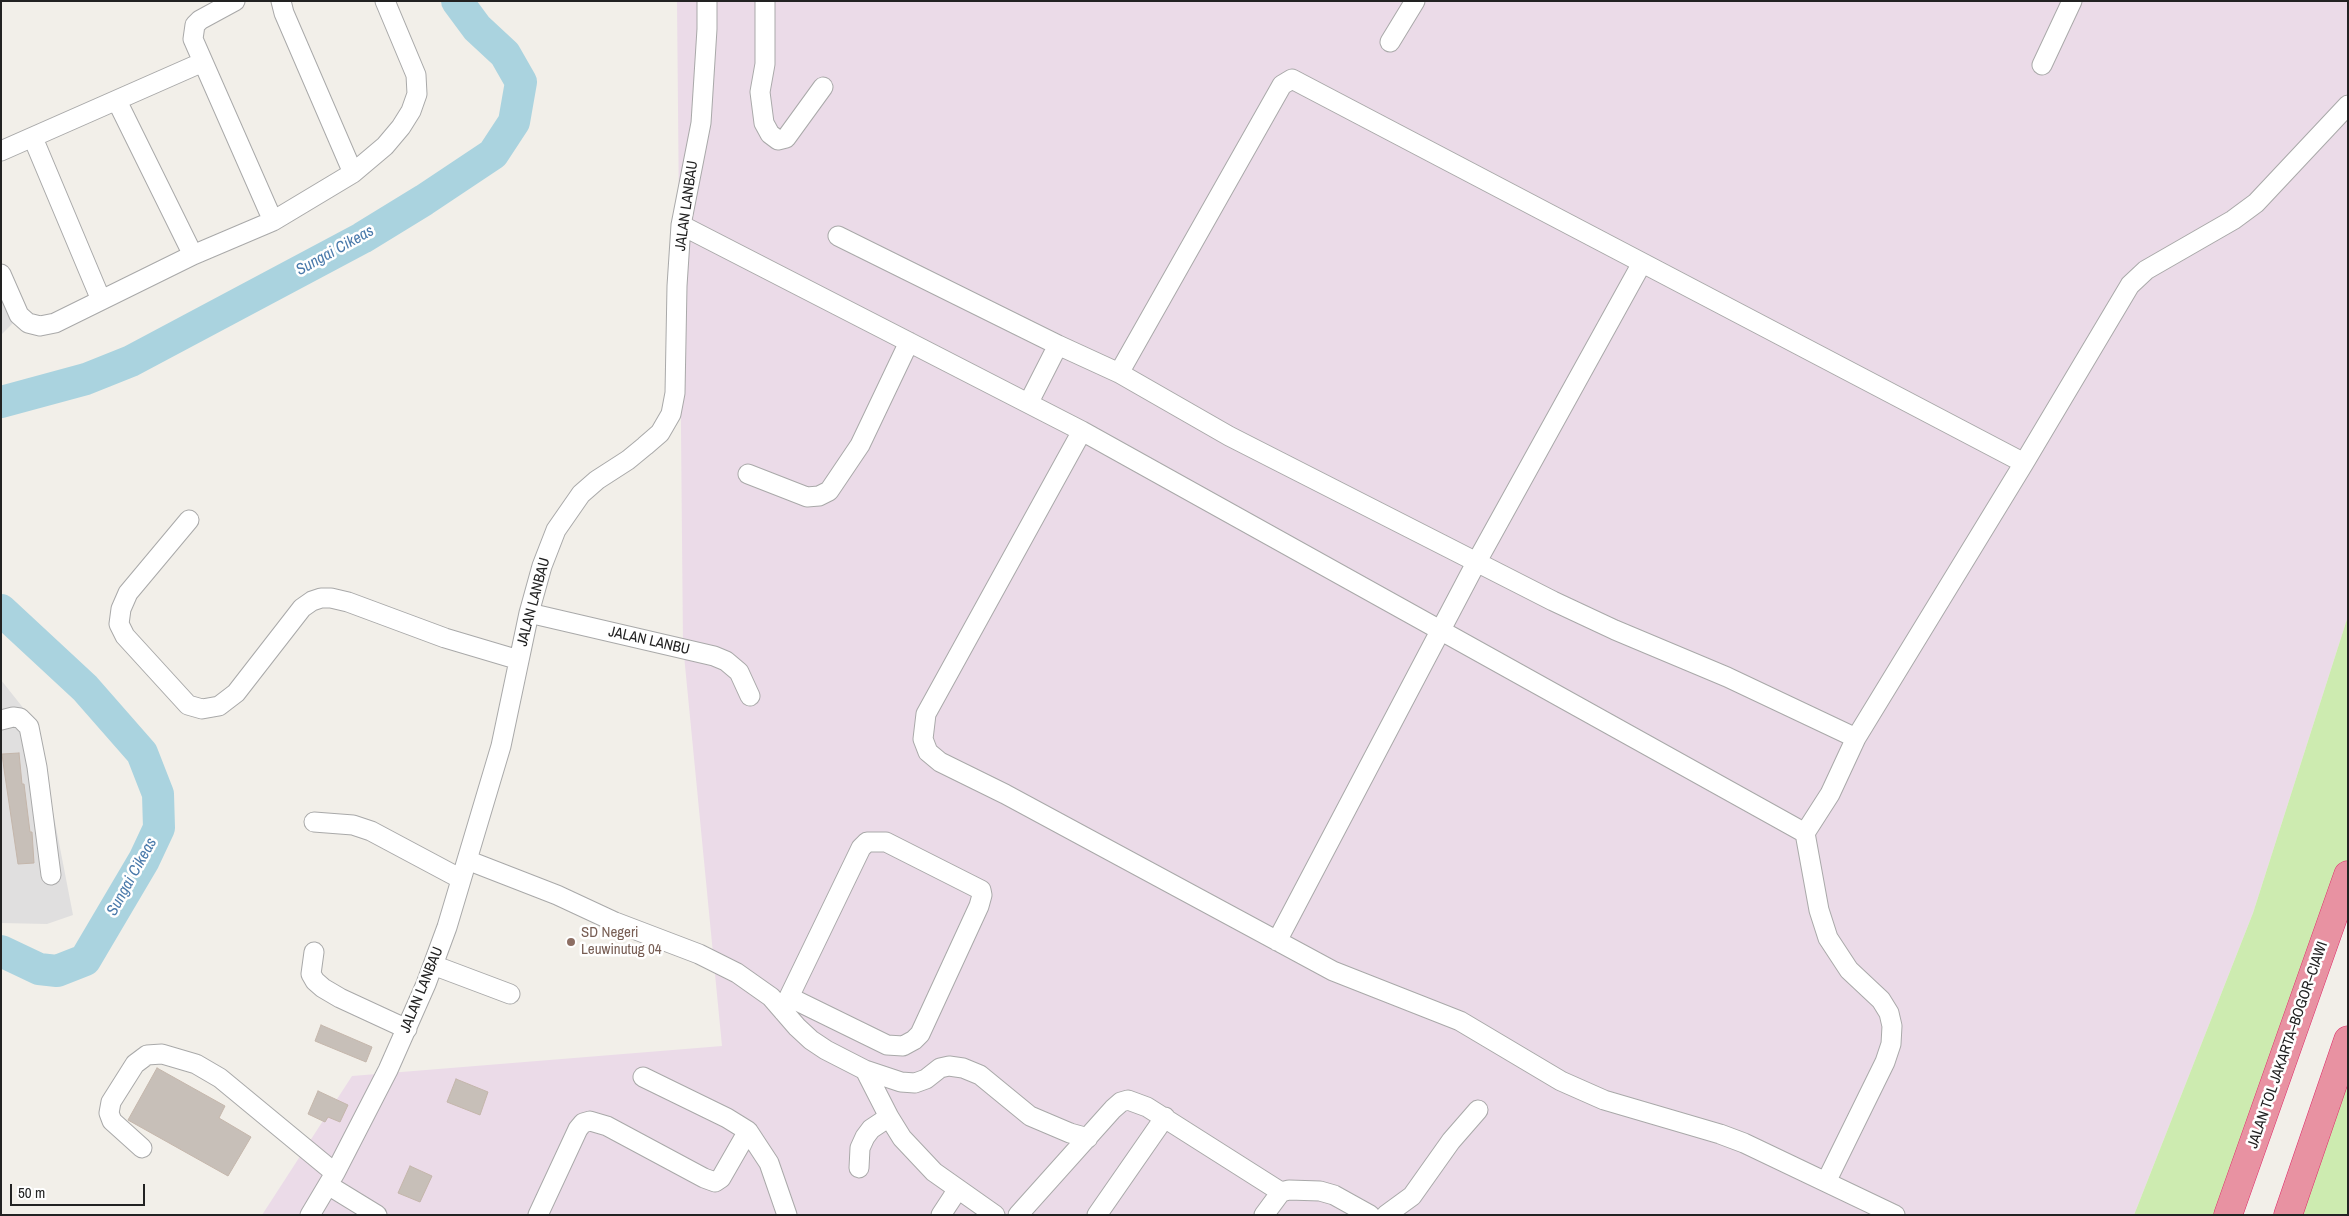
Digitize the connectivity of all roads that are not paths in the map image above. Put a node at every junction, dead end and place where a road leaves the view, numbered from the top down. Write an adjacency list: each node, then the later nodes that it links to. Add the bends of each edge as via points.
1 (281, 1): 16 (street)
2 (385, 1): 16 (street, via 416,75 417,94 401,127 385,146)
3 (706, 1): 18 (street, JALAN LANBAU, via 701,124)
4 (765, 1): 11 (street, via 765,64 760,92 764,123 770,134 778,140 786,138)
5 (1415, 1): 8 (street)
6 (2072, 1): 10 (street)
7 (229, 2): 9 (street, via 195,25 193,39)
8 (1390, 42)
9 (203, 62): 12 (street); 17 (street)
10 (2042, 65)
11 (823, 87)
12 (117, 101): 14 (street); 20 (street)
13 (2348, 105): 29 (street, via 2256,203 2146,270 2130,285)
14 (34, 138): 15 (street); 23 (street)
15 (1, 151)
16 (353, 173): 17 (street)
17 (273, 221): 20 (street)
18 (681, 225): 24 (street); 33 (street, JALAN LANBAU, via 675,393 671,414 660,433 628,460 596,480 570,507 556,530 542,566)
19 (838, 236): 25 (street)
20 (193, 255): 23 (street)
21 (1642, 262): 26 (street, via 1296,80 1288,80 1282,85); 29 (street); 32 (street)
22 (1, 274): 23 (street, via 20,315 28,323 40,326 55,323)
23 (101, 300)
24 (909, 342): 27 (street); 30 (street, via 860,445 829,491 807,498)
25 (1058, 345): 26 (street); 27 (street)
26 (1119, 373): 32 (street, via 1229,436)
27 (1028, 402): 28 (street)
28 (1082, 431): 34 (street); 45 (street, via 926,714 923,739 928,752 940,762)
29 (2024, 463): 38 (street)
30 (748, 474)
31 (189, 520): 35 (street, via 128,593 121,609 120,624 124,636 188,706 202,709 219,706 236,693 302,608 321,598 348,602 445,638)
32 (1476, 563): 34 (street); 38 (street, via 1615,630 1726,676)
33 (529, 613): 35 (street, JALAN LANBAU); 36 (street, JALAN LANBU, via 714,656 739,672)
34 (1441, 631): 40 (street); 45 (street)
35 (519, 660): 41 (street, JALAN LANBAU, via 501,746)
36 (750, 696)
37 (1, 720): 42 (street, via 14,716 29,727)
38 (1856, 738): 40 (street, via 1830,794)
39 (314, 822): 44 (street, via 353,825 370,831)
40 (1805, 833): 62 (street, via 1819,910 1828,938 1849,970 1881,1000 1892,1026 1885,1062)
41 (467, 860): 44 (street, JALAN LANBAU); 49 (street, via 699,954)
42 (50, 875)
43 (2348, 875): 77 (highway, JALAN TOL JAKARTA–BOGOR–CIAWI)
44 (461, 879): 47 (street, JALAN LANBAU)
45 (1277, 941): 62 (street, via 1333,972 1460,1021 1583,1091 1720,1134)
46 (314, 952): 50 (street, via 311,974 323,988)
47 (433, 965): 48 (street); 50 (street, JALAN LANBAU)
48 (510, 994)
49 (786, 1004): 49 (street, via 861,848 867,842 886,842 981,890 979,906 920,1034 904,1046 887,1046); 52 (street, via 797,1027 818,1045)
50 (407, 1029): 61 (street, JALAN LANBAU)
51 (2348, 1040): 78 (highway)
52 (865, 1070): 55 (street); 58 (street, via 901,1082 915,1083 940,1068 963,1068 980,1075 1030,1116)
53 (643, 1077): 57 (street)
54 (1478, 1110): 75 (street, via 1451,1141 1412,1196)
55 (888, 1117): 60 (street, via 865,1136 860,1148); 63 (street, via 902,1138 934,1172)
56 (1165, 1117): 58 (street, via 1135,1102 1121,1102); 64 (street); 72 (street)
57 (748, 1131): 67 (street, via 721,1178 715,1182 607,1126 590,1121 583,1123); 68 (street, via 769,1163)
58 (1088, 1138): 71 (street)
59 (142, 1148): 61 (street, via 112,1121 109,1113 111,1102 135,1064 147,1055 162,1054 196,1064 220,1078)
60 (859, 1168)
61 (332, 1179): 65 (street, via 346,1196); 66 (street, JALAN LANBAU)
62 (1826, 1182): 76 (street)
63 (958, 1189): 69 (street); 70 (street)
64 (1281, 1192): 73 (street); 74 (street, via 1320,1191)
65 (370, 1211)
66 (310, 1215)
67 (538, 1215)
68 (786, 1215)
69 (941, 1215)
70 (995, 1215)
71 (1018, 1215)
72 (1097, 1215)
73 (1264, 1215)
74 (1370, 1215)
75 (1386, 1215)
76 (1895, 1215)
77 (2228, 1215)
78 (2288, 1215)

